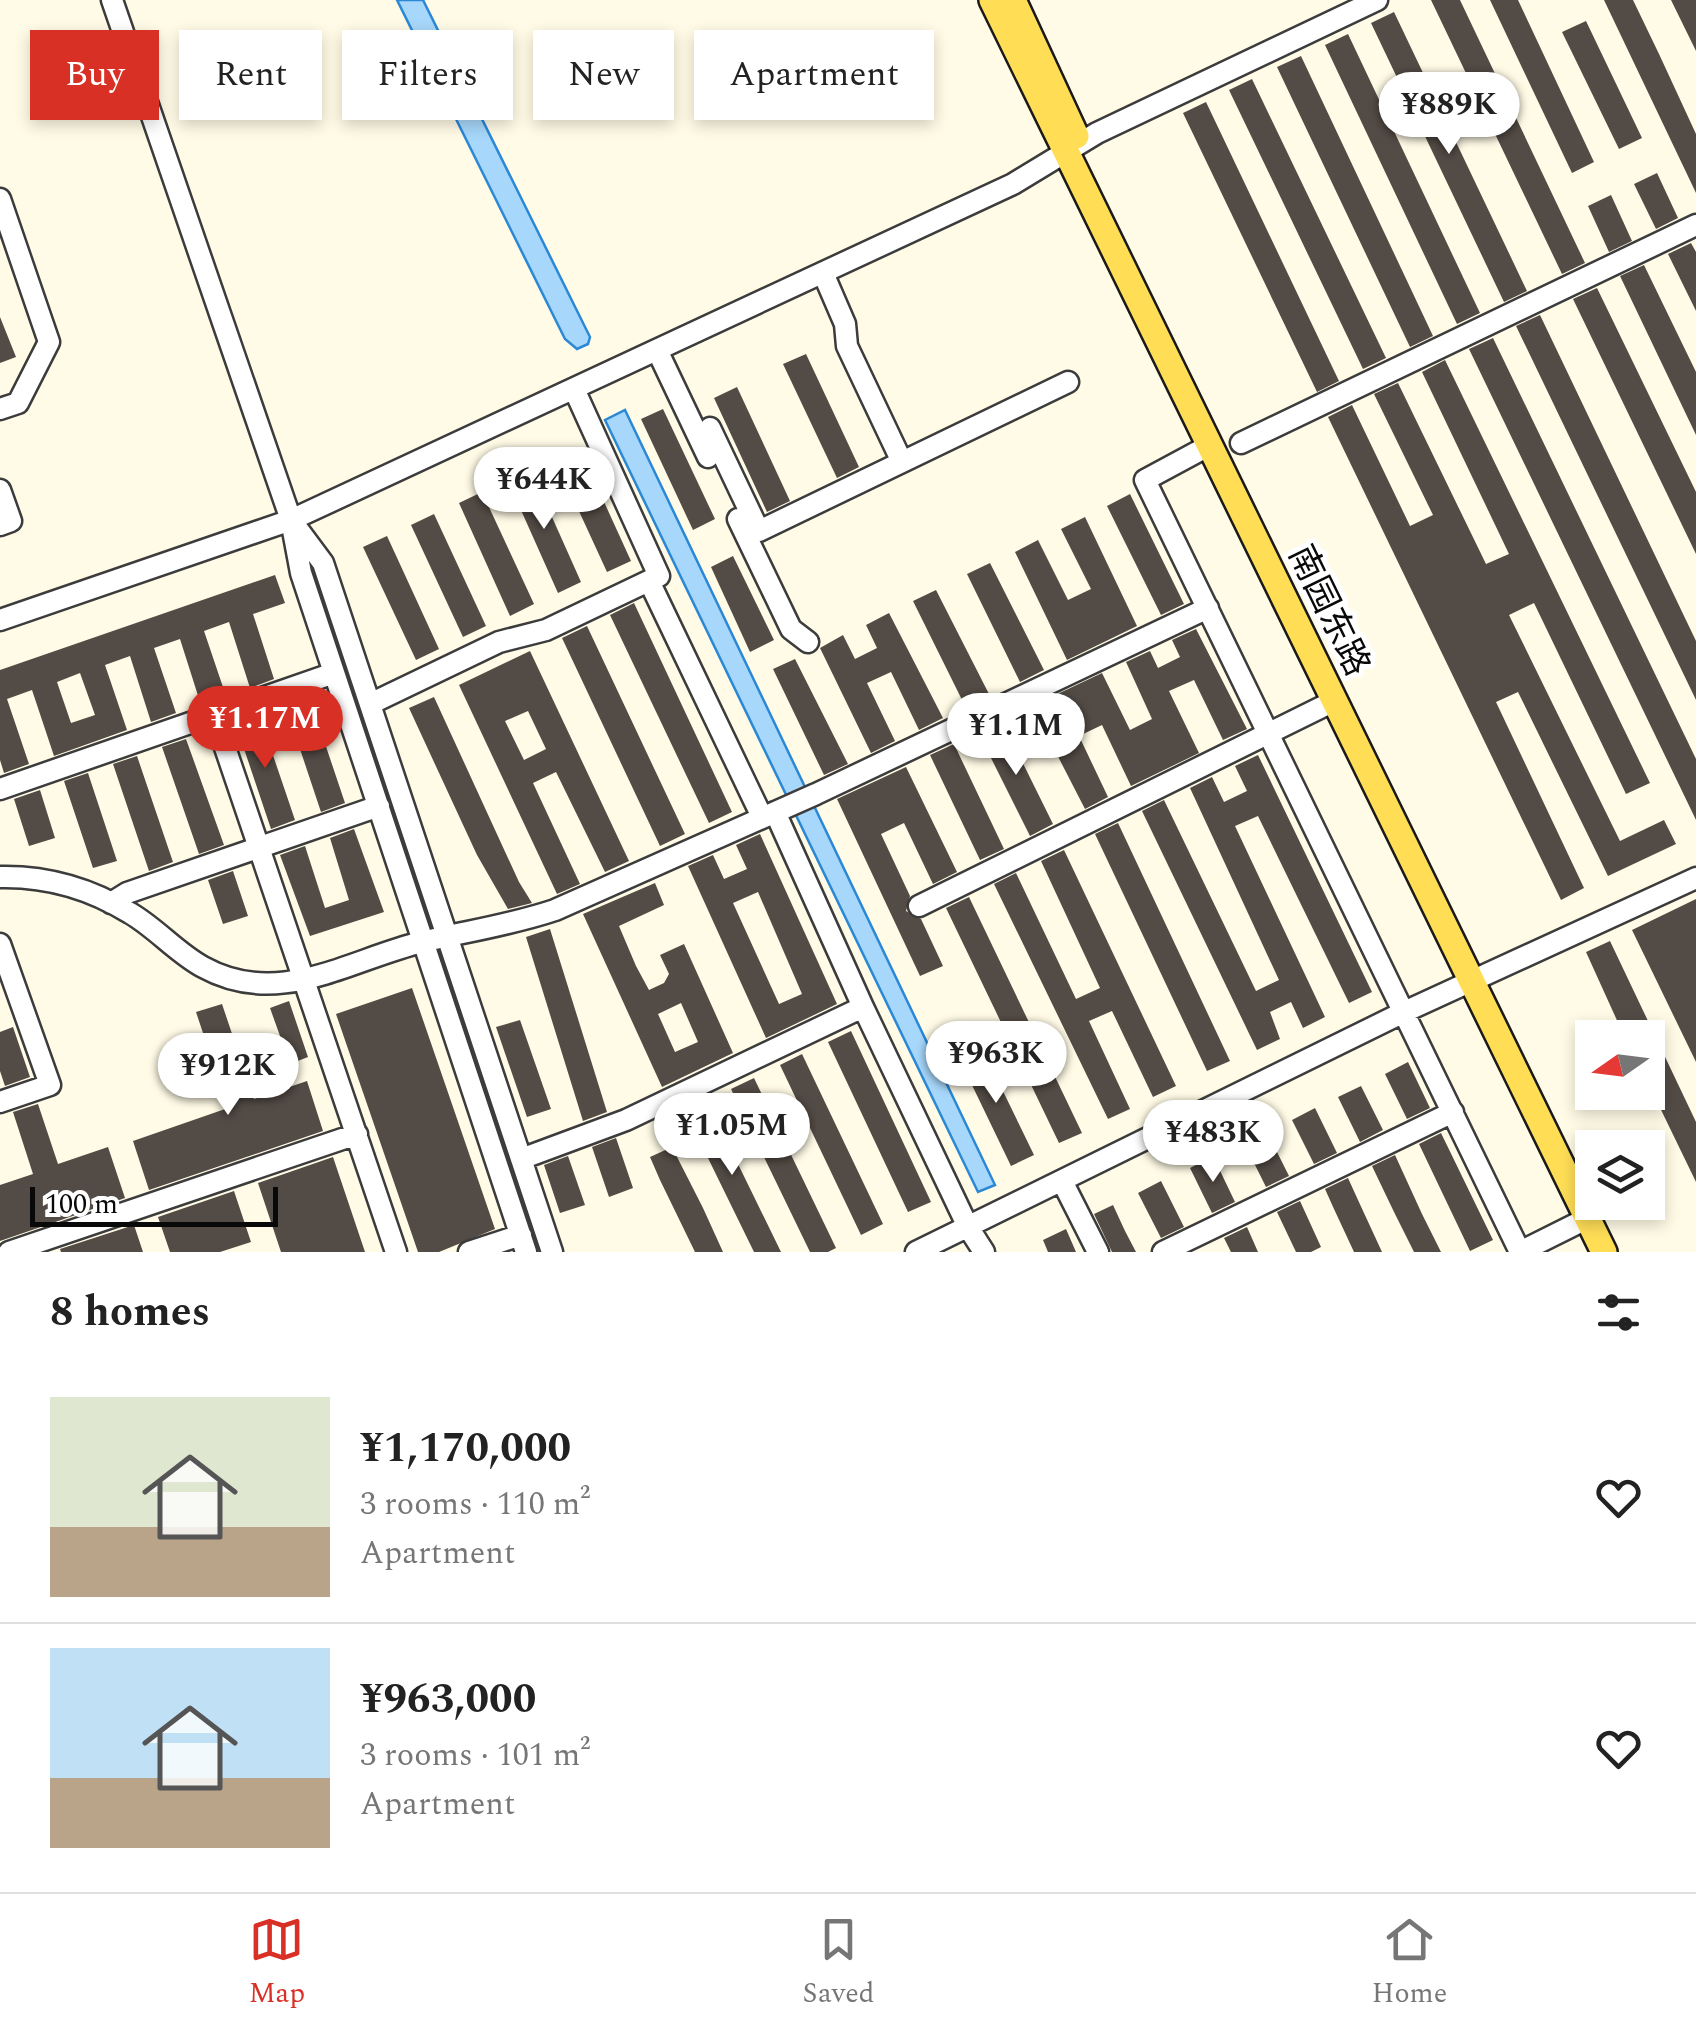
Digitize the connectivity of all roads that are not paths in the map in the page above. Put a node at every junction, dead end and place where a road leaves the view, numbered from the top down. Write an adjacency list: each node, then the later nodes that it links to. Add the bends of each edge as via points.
1 (112, 0): 18 (street)
2 (992, 0): 5 (main road, 南园东路)
3 (1013, 0): 5 (main road, 南园东路)
4 (1377, 0): 5 (street)
5 (1073, 150): 8 (street); 15 (main road, 南园东路); 40 (main road, 南园东路)
6 (0, 199): 12 (street, via 49,342 18,403)
7 (1696, 225): 14 (street)
8 (823, 273): 9 (street); 16 (street, via 847,346)
9 (656, 350): 11 (street); 23 (street, via 791,628)
10 (1068, 382): 16 (street)
11 (574, 389): 18 (street); 20 (street, via 660,576)
12 (0, 409)
13 (710, 428): 16 (street, via 759,531)
14 (1241, 443)
15 (1210, 445): 21 (street, via 1144,480); 25 (main road, 南园东路)
16 (902, 462)
17 (0, 490): 19 (street, via 11,521)
18 (291, 520): 22 (street); 24 (street); 26 (street, via 323,563)
19 (0, 525)
20 (648, 581): 26 (street); 31 (street)
21 (1208, 608): 28 (street); 31 (street)
22 (0, 620)
23 (808, 642)
24 (334, 673): 27 (street); 30 (street)
25 (1336, 700): 28 (street); 40 (main road, 南园东路)
26 (370, 704): 37 (street)
27 (214, 715): 29 (street); 32 (street)
28 (1268, 734): 36 (street); 43 (street)
29 (0, 789)
30 (378, 806): 32 (street); 38 (street)
31 (775, 812): 37 (street, via 555,910); 42 (street)
32 (260, 846): 35 (street); 41 (street)
33 (0, 878): 35 (street, via 77,886)
34 (1696, 878): 40 (street)
35 (111, 903): 41 (street, via 204,968 244,982)
36 (919, 906)
37 (448, 939): 38 (street); 47 (street)
38 (423, 942): 41 (street); 54 (street)
39 (0, 944): 44 (street, via 50,1085)
40 (1479, 978): 43 (street); 48 (main road, 南园东路)
41 (306, 980): 46 (street)
42 (863, 1007): 47 (street, via 626,1120); 53 (street)
43 (1404, 1012): 45 (street); 49 (street)
44 (0, 1102)
45 (1453, 1112): 62 (street); 63 (street)
46 (357, 1134): 55 (street); 56 (street)
47 (521, 1159): 58 (street)
48 (1575, 1172)
49 (1062, 1181): 53 (street); 61 (street)
50 (1575, 1217): 63 (street)
51 (1596, 1220): 64 (main road, 南园东路)
52 (1600, 1220): 65 (main road, 南园东路)
53 (968, 1227): 59 (street); 60 (street)
54 (523, 1243): 57 (street)
55 (9, 1252)
56 (396, 1252)
57 (468, 1252)
58 (552, 1252)
59 (916, 1252)
60 (984, 1252)
61 (1098, 1252)
62 (1163, 1252)
63 (1520, 1252)
64 (1604, 1252)
65 (1619, 1252)

